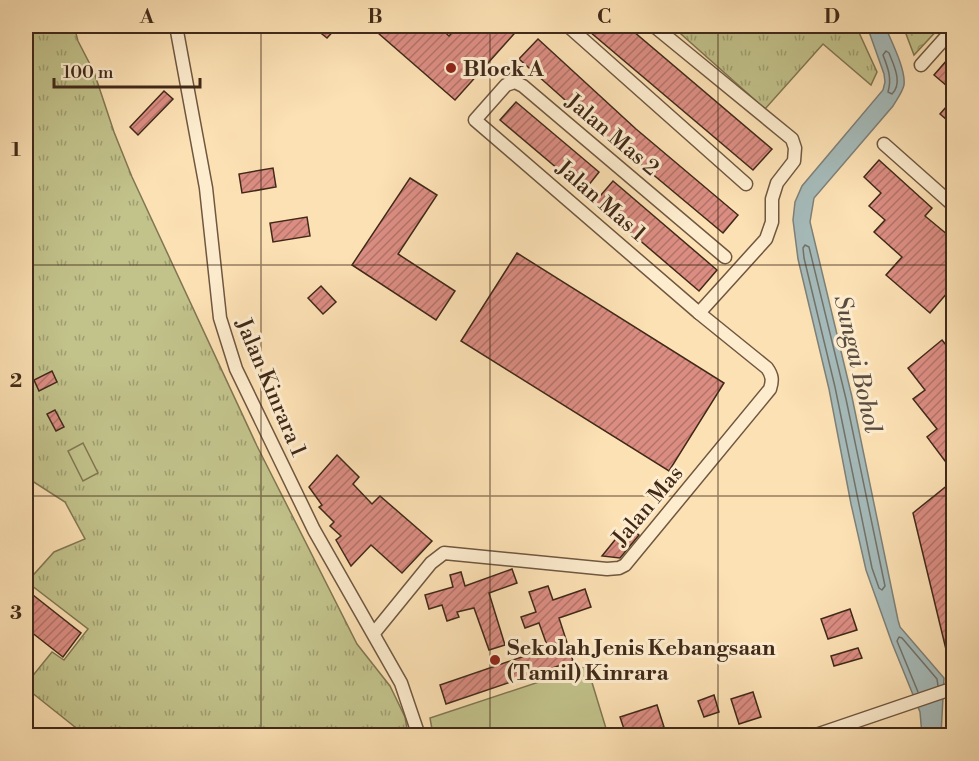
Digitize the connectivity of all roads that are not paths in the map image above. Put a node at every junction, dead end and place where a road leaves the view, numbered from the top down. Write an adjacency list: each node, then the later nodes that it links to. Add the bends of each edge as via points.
1 (176, 26): 12 (street, Jalan Kinrara 1, via 206,188 216,293 227,341 247,394 303,509)
2 (568, 26): 8 (street)
3 (654, 26): 11 (street, via 792,139 795,148 794,160 777,183 766,239)
4 (954, 28): 5 (street)
5 (921, 65)
6 (475, 120): 10 (street, Jalan Mas 2, via 506,86 519,83); 11 (street, Jalan Mas 1)
7 (884, 144): 9 (street)
8 (746, 184)
9 (954, 206)
10 (725, 257)
11 (699, 314): 12 (street, Jalan Mas, via 766,368 772,384 625,565 608,569 444,553 431,563)
12 (374, 633): 15 (street, Jalan Kinrara 1, via 411,705)
13 (953, 688): 14 (street)
14 (833, 732): 16 (street)
15 (419, 735)
16 (813, 735)

